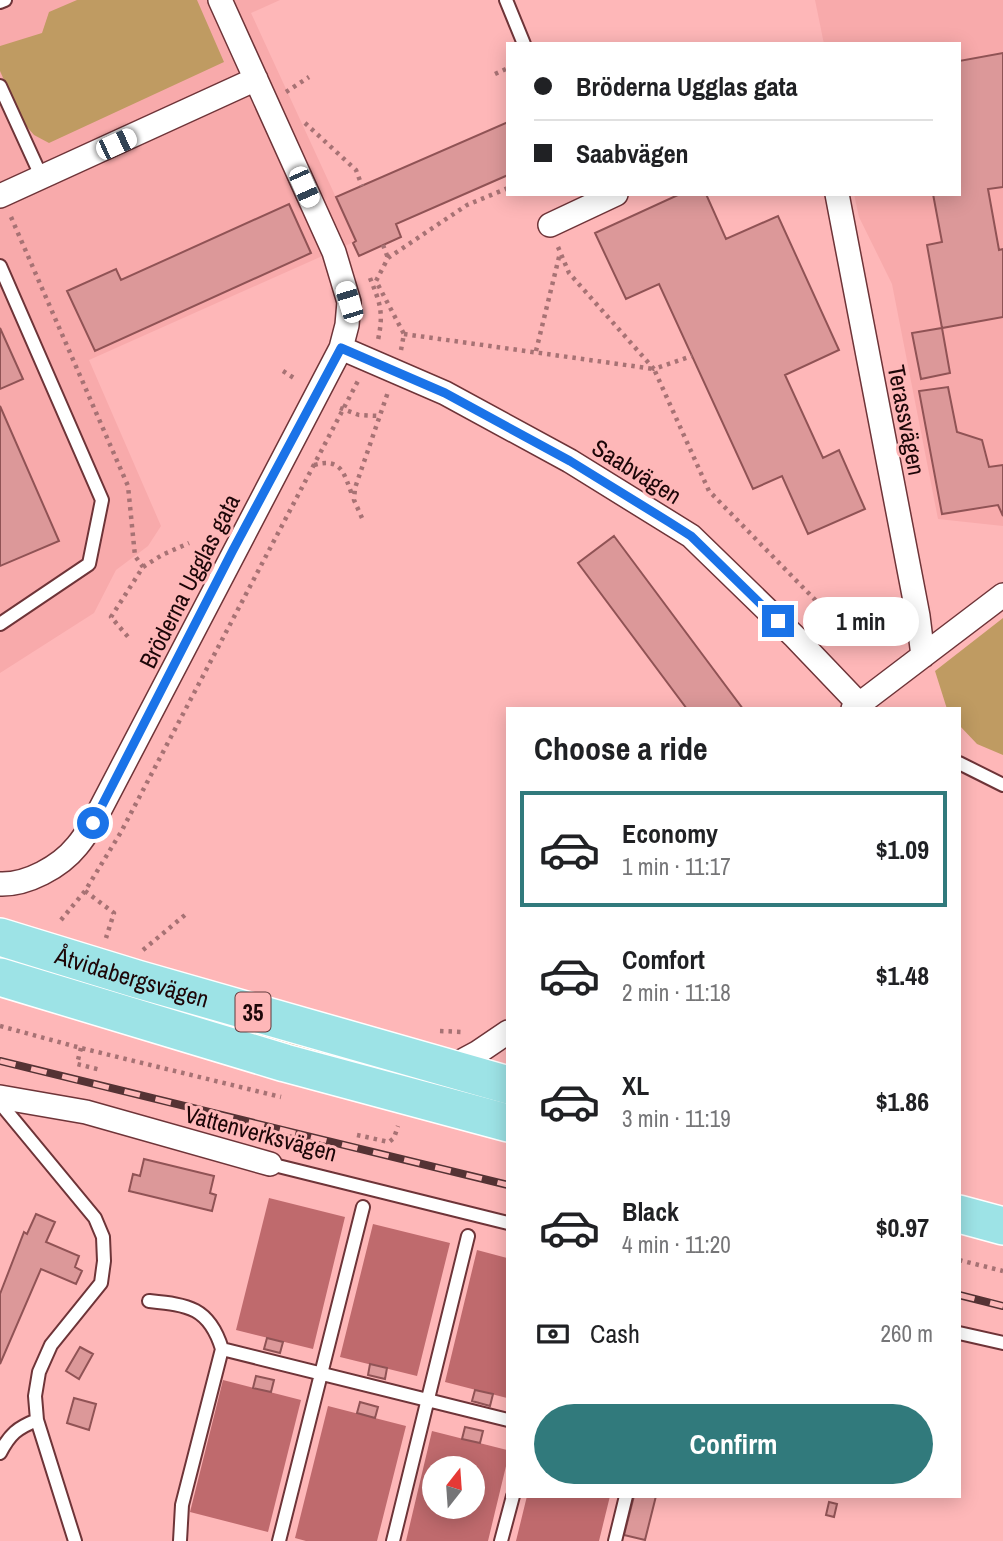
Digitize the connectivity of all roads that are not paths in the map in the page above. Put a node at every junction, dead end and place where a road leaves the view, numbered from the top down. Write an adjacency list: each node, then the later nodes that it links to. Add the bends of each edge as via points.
1 (220, 0): 4 (street, Bröderna Ugglas gata)
2 (506, 0): 3 (lane)
3 (523, 42)
4 (256, 79): 6 (street); 13 (street, Bröderna Ugglas gata, via 334,252 349,302)
5 (0, 86): 6 (lane)
6 (42, 178): 9 (street)
7 (607, 196): 10 (street)
8 (837, 196): 16 (street, Terassvägen)
9 (0, 197)
10 (588, 200): 11 (street)
11 (550, 225)
12 (0, 266): 15 (lane, via 102,500 89,564)
13 (341, 348): 17 (street, Saabvägen, via 445,393 570,461 691,536); 20 (street, Bröderna Ugglas gata, via 93,823 77,847 58,863 17,884)
14 (1003, 595): 16 (street)
15 (0, 624)
16 (923, 656): 17 (street)
17 (865, 704)
18 (961, 764): 19 (lane)
19 (1003, 785)
20 (0, 884)
21 (0, 937): 24 (main road, Åtvidabergsvägen / 35)
22 (0, 977): 28 (main road, Åtvidabergsvägen / 35, via 259,1055)
23 (506, 1033): 24 (street)
24 (450, 1069): 25 (main road, Åtvidabergsvägen / 35)
25 (506, 1084)
26 (0, 1097): 29 (street, Vattenverksvägen, via 86,1112)
27 (0, 1103): 43 (lane, via 95,1218 103,1237 101,1283 51,1345 39,1372)
28 (505, 1115)
29 (270, 1164): 32 (lane, Vattenverksvägen)
30 (363, 1207): 41 (lane)
31 (961, 1214): 33 (main road)
32 (506, 1223)
33 (1003, 1226)
34 (468, 1236): 42 (lane)
35 (961, 1239): 36 (main road)
36 (1003, 1249)
37 (149, 1301): 40 (lane, via 190,1306 210,1321)
38 (961, 1333): 39 (lane)
39 (1003, 1343)
40 (222, 1349): 41 (lane); 49 (lane, via 182,1505)
41 (321, 1374): 42 (lane); 50 (lane)
42 (427, 1400): 44 (lane); 51 (lane)
43 (37, 1420): 45 (lane, via 20,1427); 48 (lane)
44 (506, 1420)
45 (0, 1453)
46 (512, 1498): 52 (lane)
47 (626, 1498): 53 (lane)
48 (75, 1541)
49 (180, 1541)
50 (279, 1541)
51 (393, 1541)
52 (501, 1541)
53 (615, 1541)

